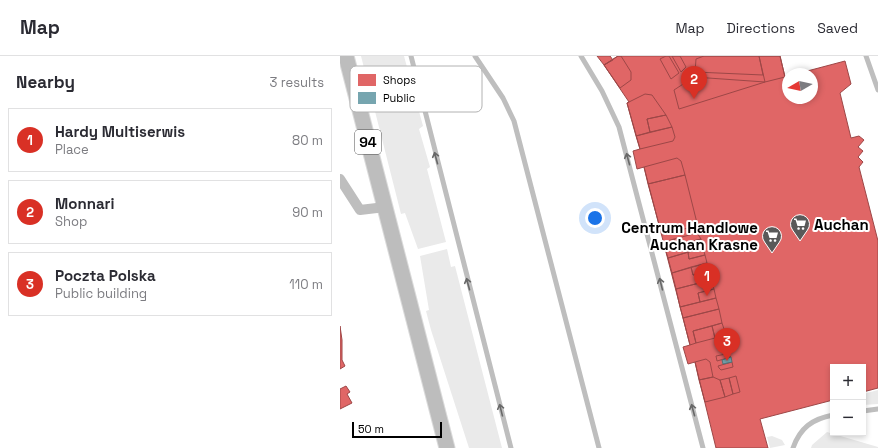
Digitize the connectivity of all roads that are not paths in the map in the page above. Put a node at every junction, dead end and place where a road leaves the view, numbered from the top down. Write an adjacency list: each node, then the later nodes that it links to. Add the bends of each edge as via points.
1 (346, 56): 9 (main road, 94)
2 (411, 56): 6 (lane, one-way to 2)
3 (475, 56): 8 (lane)
4 (581, 56): 21 (lane, one-way to 4, via 619,127)
5 (866, 56): 10 (lane)
6 (414, 66)
7 (482, 66): 20 (lane, via 503,98 514,121)
8 (482, 66)
9 (350, 71)
10 (878, 90)
11 (360, 112): 14 (main road, 94)
12 (425, 112): 19 (lane, one-way to 12)
13 (340, 179): 14 (street, via 360,210)
14 (385, 207): 18 (main road, 94)
15 (878, 409): 16 (lane)
16 (866, 411)
17 (830, 416): 22 (lane, via 809,424 801,431)
18 (447, 448)
19 (511, 448)
20 (599, 448)
21 (703, 448)
22 (792, 448)

